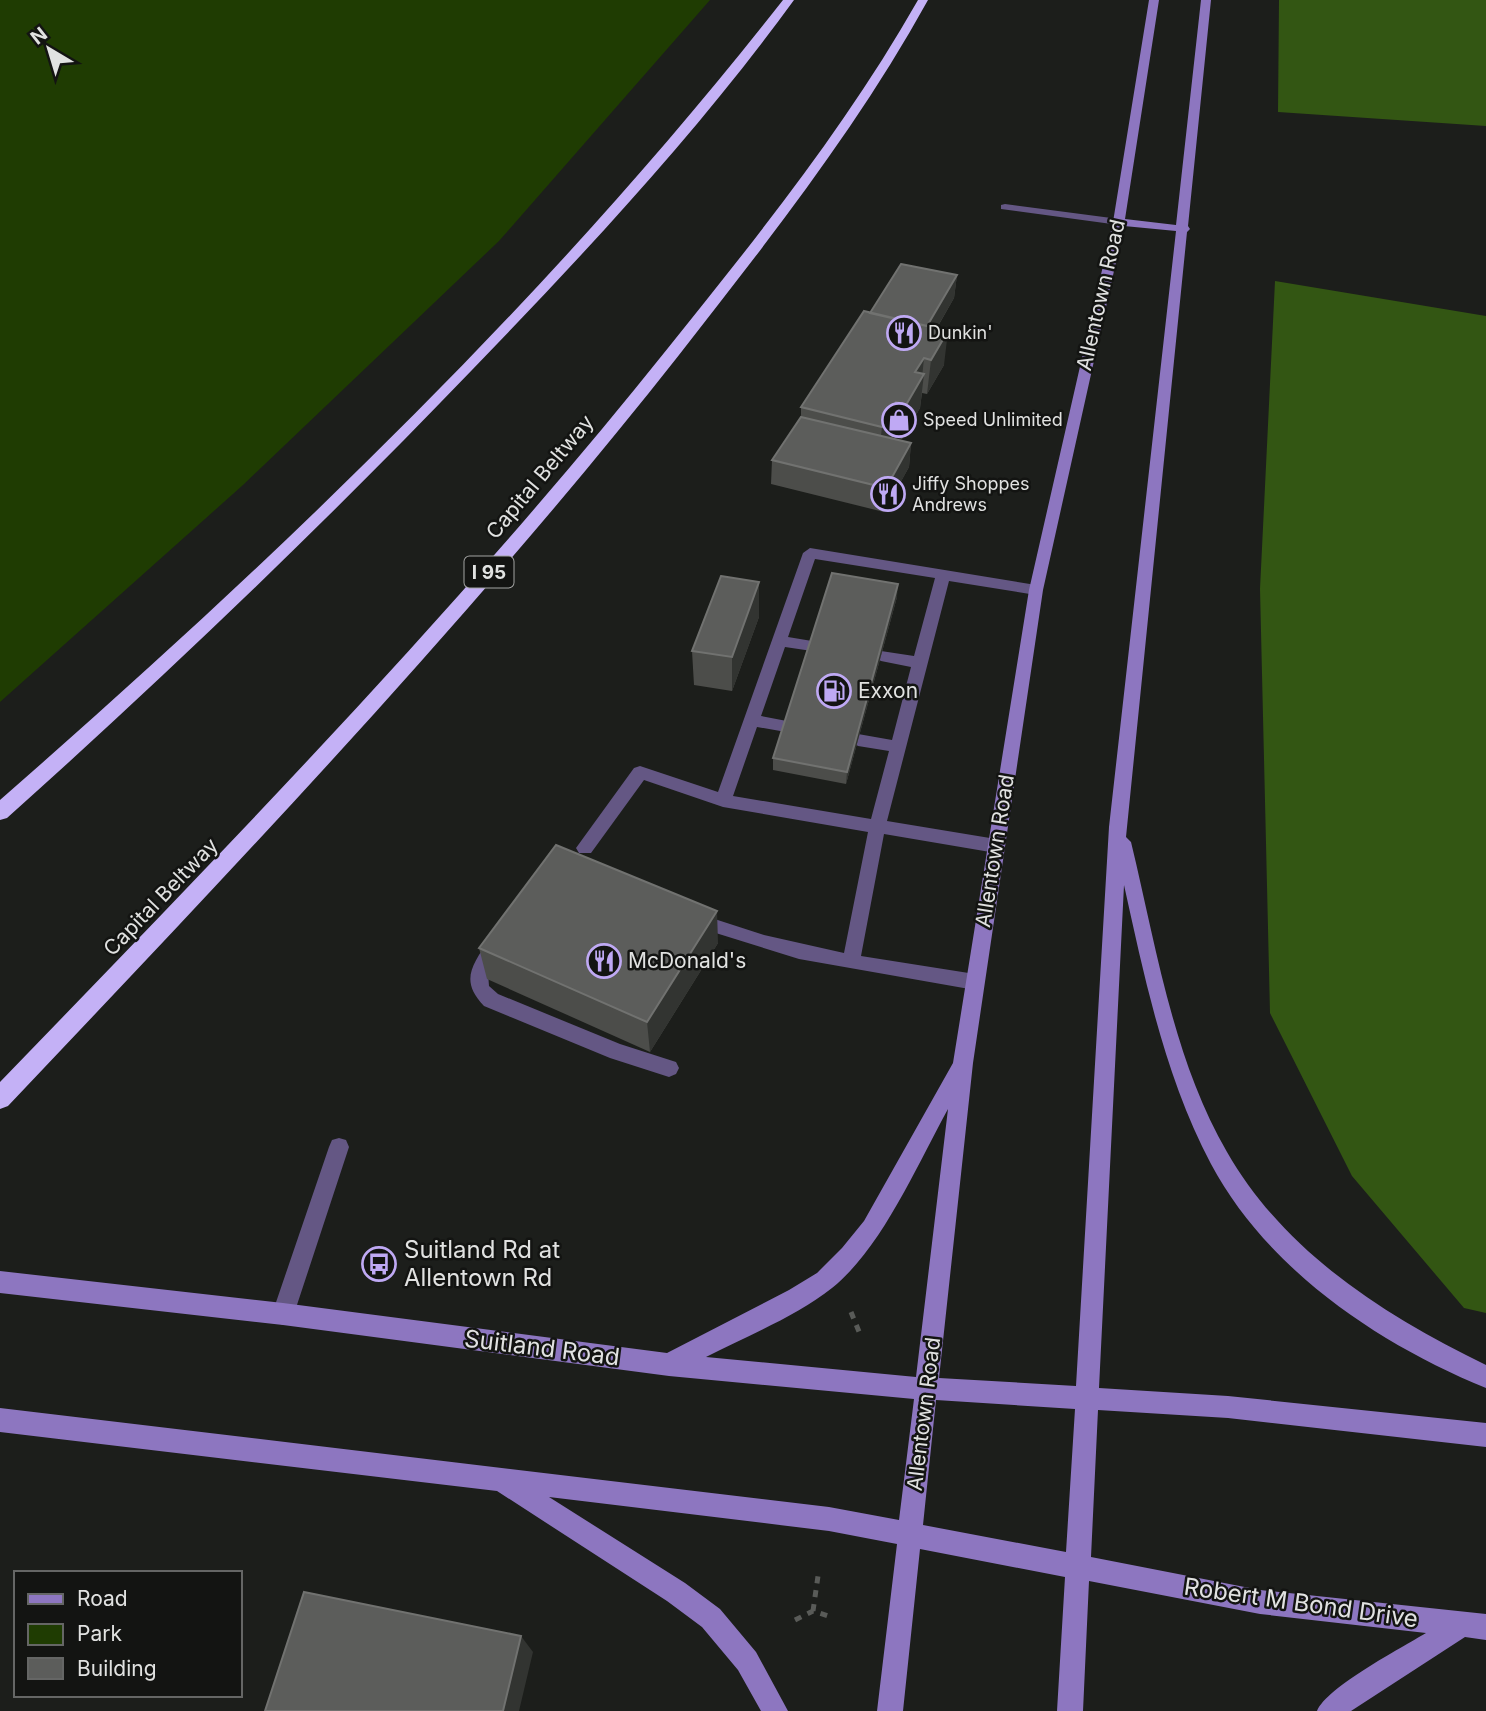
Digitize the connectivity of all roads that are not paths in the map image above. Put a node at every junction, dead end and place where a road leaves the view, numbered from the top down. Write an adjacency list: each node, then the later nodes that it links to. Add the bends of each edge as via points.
1 (789, 0): 19 (highway, via 642,181 502,332 118,708)
2 (923, 0): 30 (highway, Capital Beltway / I 95, via 858,106 656,376 502,558 288,795)
3 (1154, 0): 6 (main road, Allentown Road)
4 (1206, 0): 7 (main road)
5 (1004, 207): 6 (lane)
6 (1119, 222): 7 (main road); 9 (main road, Allentown Road)
7 (1184, 229): 20 (main road)
8 (943, 574): 9 (lane); 10 (lane, via 810,553); 13 (lane)
9 (1036, 590): 22 (main road, Allentown Road)
10 (780, 640): 11 (lane); 14 (lane)
11 (812, 646)
12 (881, 656): 13 (lane)
13 (920, 663): 17 (lane)
14 (753, 720): 15 (lane); 18 (lane)
15 (786, 726)
16 (858, 740): 17 (lane)
17 (898, 747): 21 (lane)
18 (723, 801): 21 (lane); 23 (lane, via 640,772)
19 (0, 812)
20 (1118, 827): 35 (main road, via 1180,1063 1219,1157 1244,1197 1278,1240 1359,1308); 37 (main road)
21 (877, 828): 22 (lane); 26 (lane)
22 (996, 846): 27 (main road, Allentown Road)
23 (585, 848)
24 (678, 913): 26 (lane, via 738,937)
25 (505, 931): 29 (lane, via 479,972 480,989 491,1000 617,1052)
26 (842, 960): 27 (lane)
27 (975, 982): 28 (main road, Allentown Road)
28 (963, 1063): 34 (main road, via 871,1228 850,1255 825,1280 797,1298); 36 (main road, Allentown Road)
29 (669, 1068)
30 (0, 1098)
31 (339, 1147): 33 (lane)
32 (0, 1282): 33 (main road, Suitland Road)
33 (283, 1314): 34 (main road, Suitland Road)
34 (669, 1365): 36 (main road, Suitland Road)
35 (1486, 1377)
36 (928, 1389): 37 (main road, Suitland Road); 41 (main road, Allentown Road)
37 (1086, 1398): 39 (main road, via 1228,1407); 42 (main road)
38 (0, 1420): 40 (main road)
39 (1486, 1434)
40 (499, 1480): 41 (main road, via 829,1519); 44 (main road, via 711,1618 747,1661)
41 (910, 1535): 42 (main road); 45 (main road, Allentown Road)
42 (1076, 1566): 43 (main road, Robert M Bond Drive, via 1260,1602); 46 (main road)
43 (1475, 1626): 47 (main road, via 1361,1688)
44 (775, 1711)
45 (890, 1711)
46 (1070, 1711)
47 (1330, 1711)

